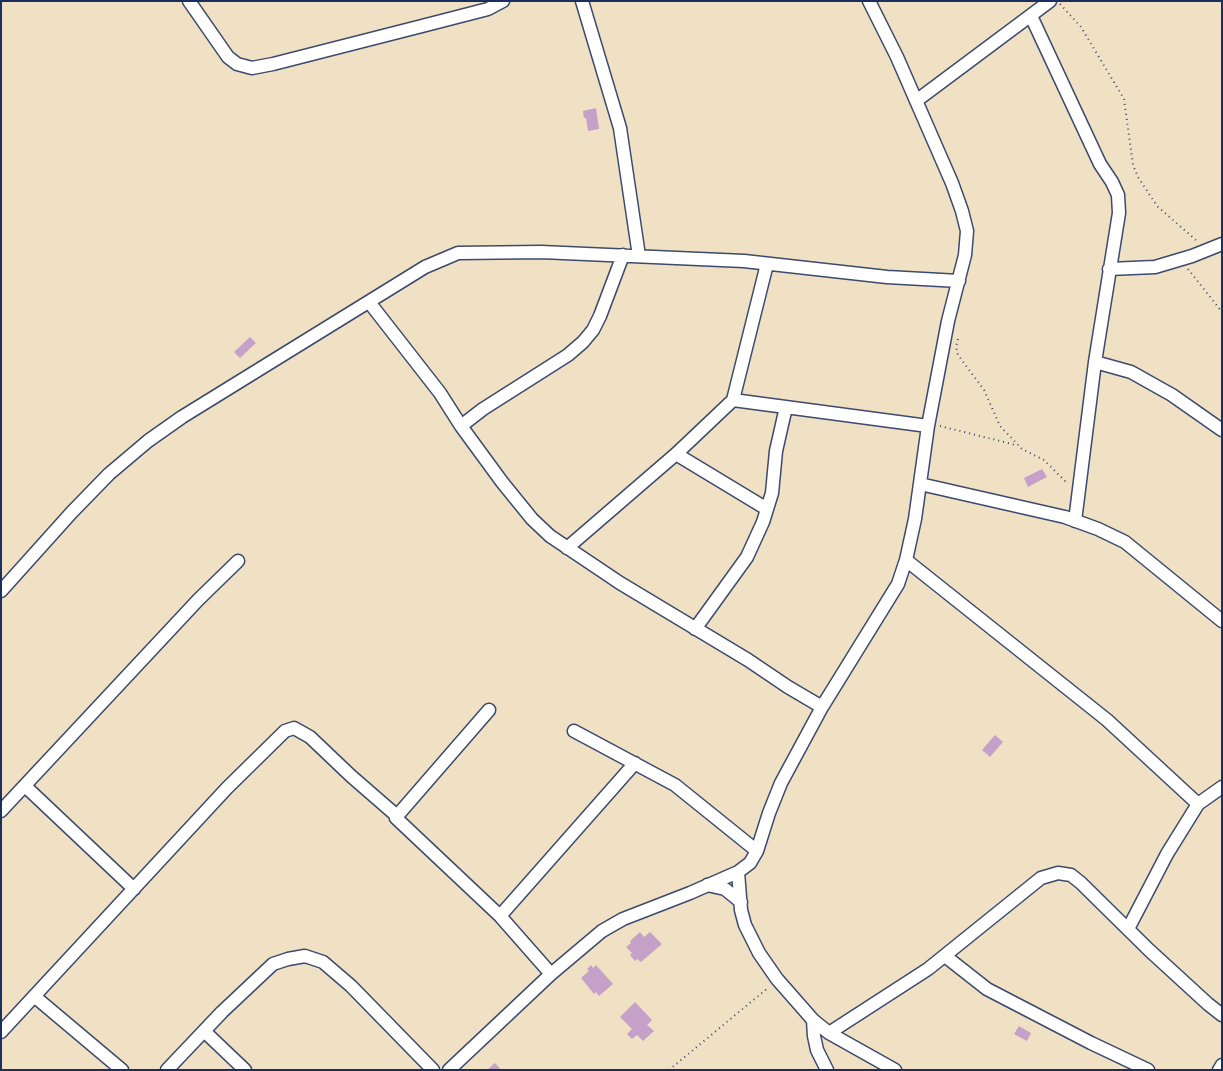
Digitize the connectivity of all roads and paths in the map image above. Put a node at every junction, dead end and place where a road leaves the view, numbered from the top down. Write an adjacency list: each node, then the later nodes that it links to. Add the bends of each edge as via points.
1 (189, 1): 2 (street, via 228,57 237,64 252,68 488,9)
2 (503, 1)
3 (582, 1): 12 (street, via 620,128)
4 (869, 1): 8 (street)
5 (1050, 1): 7 (street)
6 (1056, 1): 10 (path, via 1081,27 1124,99 1133,165 1142,185 1157,206)
7 (1031, 16): 8 (street); 15 (street, via 1100,164 1118,195 1119,214)
8 (916, 101): 16 (street, via 952,182 967,231)
9 (1222, 244): 10 (street)
10 (1207, 250): 13 (street)
11 (623, 255): 12 (street); 17 (street, via 458,253 425,267); 24 (street, via 600,316 584,342)
12 (639, 256): 14 (street)
13 (1181, 260): 15 (street, via 1155,267); 18 (path)
14 (767, 264): 16 (street); 21 (street)
15 (1109, 269): 20 (street)
16 (959, 282): 23 (street)
17 (369, 302): 24 (street, via 435,386); 35 (street, via 148,441 109,474 72,512)
18 (1222, 312)
19 (958, 336): 26 (path, via 956,347 960,358 984,390 1000,426)
20 (1095, 362): 25 (street, via 1131,372 1172,395); 29 (street)
21 (733, 400): 22 (street); 27 (street)
22 (786, 407): 23 (street); 30 (street)
23 (928, 424): 26 (path); 28 (street)
24 (461, 426): 32 (street, via 532,518)
25 (1222, 430)
26 (1018, 446): 29 (path, via 1044,460)
27 (676, 454): 30 (street); 32 (street)
28 (920, 484): 31 (street); 33 (street)
29 (1078, 494): 31 (street)
30 (767, 509): 37 (street, via 747,557)
31 (1075, 521): 36 (street, via 1125,542)
32 (568, 548): 37 (street)
33 (906, 560): 38 (street, via 898,584); 44 (street, via 1107,720)
34 (238, 561): 42 (street)
35 (1, 592)
36 (1222, 621)
37 (695, 629): 38 (street)
38 (822, 707): 47 (street, via 781,783)
39 (489, 710): 46 (street)
40 (574, 731): 41 (street)
41 (634, 763): 47 (street, via 675,786); 52 (street)
42 (25, 786): 45 (street); 50 (street)
43 (1222, 787): 44 (street)
44 (1198, 804): 53 (street, via 1167,854)
45 (1, 811)
46 (397, 816): 50 (street, via 310,737 294,728 285,731 227,788); 52 (street, via 399,822)
47 (757, 851): 48 (street, via 750,864)
48 (738, 872): 49 (street); 51 (street)
49 (707, 885): 51 (street, via 725,889); 55 (street, via 623,919 602,931)
50 (134, 889): 57 (street)
51 (741, 902): 56 (street, via 752,942)
52 (500, 916): 55 (street)
53 (1128, 929): 54 (street, via 1071,875 1058,873 1041,878); 58 (street)
54 (945, 956): 62 (street); 72 (street, via 987,988)
55 (551, 974): 68 (street)
56 (777, 979): 59 (street); 69 (path)
57 (34, 996): 61 (street); 64 (street)
58 (1222, 1015)
59 (813, 1020): 62 (street); 70 (street, via 817,1050)
60 (204, 1031): 65 (street); 66 (street); 67 (street, via 273,964 305,956 323,962 344,980)
61 (1, 1032)
62 (829, 1034): 71 (street)
63 (1222, 1066): 73 (street)
64 (122, 1070)
65 (167, 1070)
66 (246, 1070)
67 (433, 1070)
68 (449, 1070)
69 (669, 1070)
70 (827, 1070)
71 (895, 1070)
72 (1148, 1070)
73 (1219, 1070)

